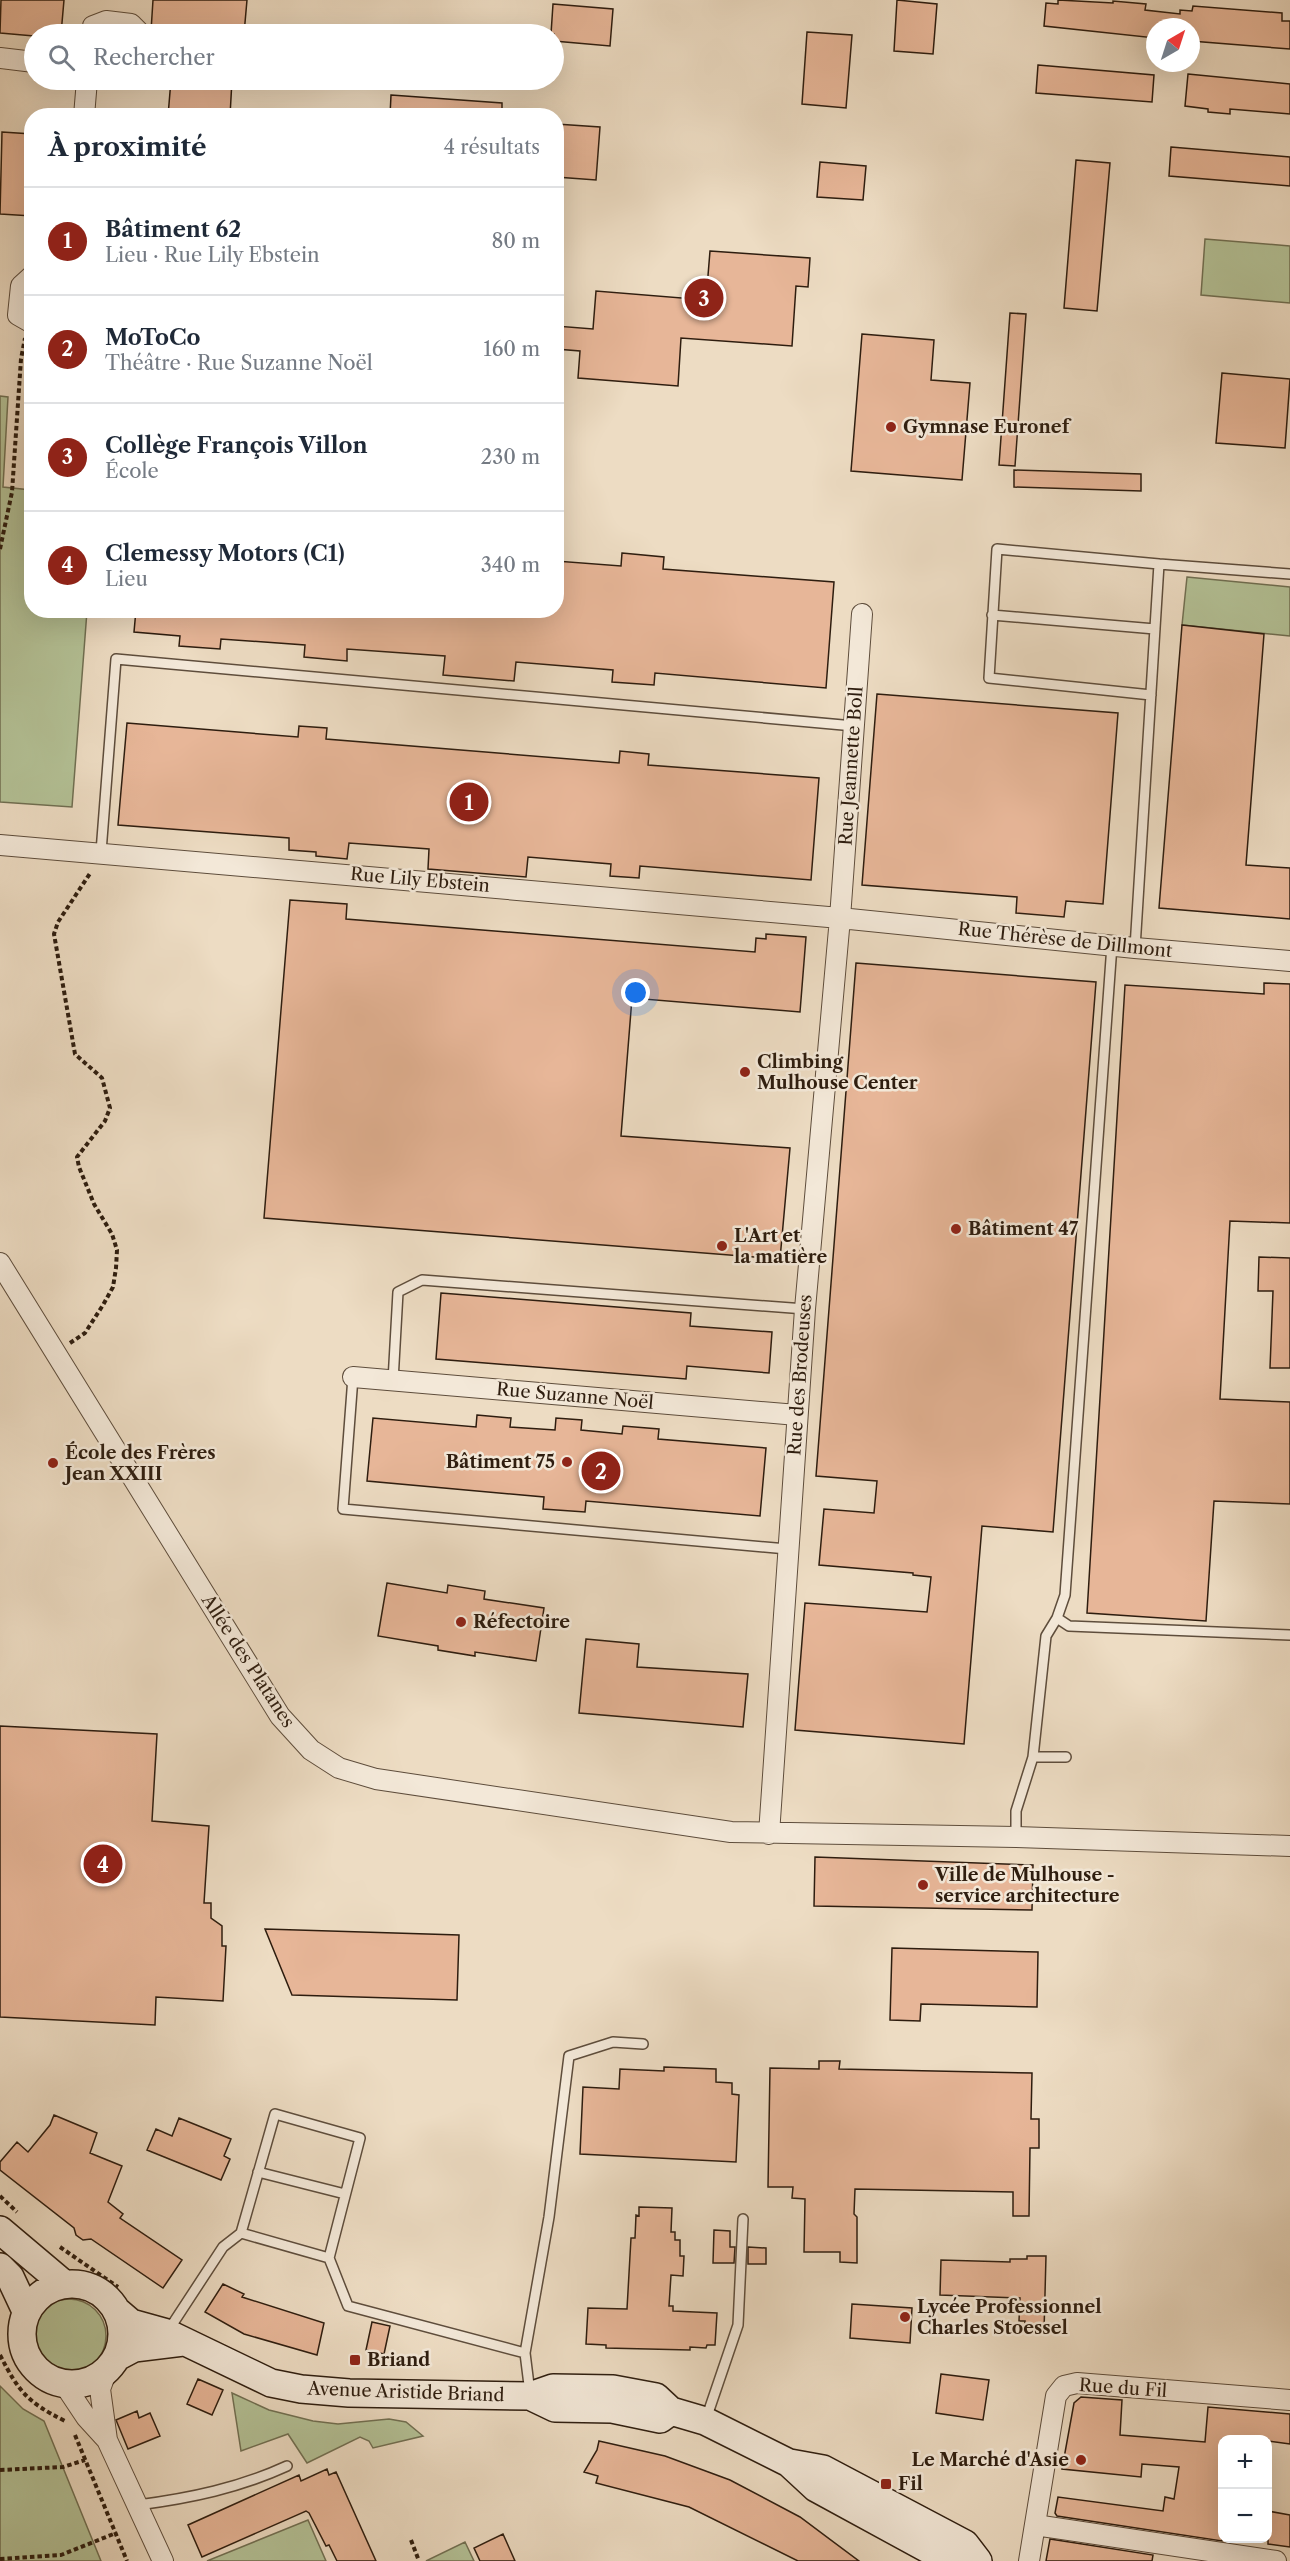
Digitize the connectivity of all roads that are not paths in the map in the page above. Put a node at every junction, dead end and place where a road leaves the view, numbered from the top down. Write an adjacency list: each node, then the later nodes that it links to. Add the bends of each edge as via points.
1 (98, 24): 2 (street)
2 (132, 24)
3 (0, 58): 4 (street)
4 (24, 61)
5 (86, 90): 6 (street)
6 (85, 108)
7 (24, 283): 8 (street, via 18,315)
8 (24, 319)
9 (1160, 564): 10 (lane); 12 (lane, via 997,549); 13 (lane)
10 (1290, 574)
11 (862, 614): 15 (street, Rue Jeannette Boll)
12 (992, 615): 13 (lane); 14 (lane, via 989,678)
13 (1155, 629): 14 (lane)
14 (1151, 695): 20 (lane)
15 (854, 726): 17 (lane, via 116,660); 18 (street, Rue Jeannette Boll)
16 (0, 845): 17 (street, Rue Lily Ebstein)
17 (101, 852): 18 (street, Rue Lily Ebstein)
18 (840, 918): 19 (street, Rue Thérèse de Dillmont); 23 (street, Rue des Brodeuses)
19 (1112, 945): 20 (street, Rue Thérèse de Dillmont); 28 (lane, via 1065,1595)
20 (1135, 948): 21 (street, Rue Thérèse de Dillmont)
21 (1290, 961)
22 (0, 1263): 32 (street, Allée des Platanes, via 280,1716 311,1750 339,1768 376,1779 731,1832)
23 (805, 1309): 25 (lane, via 422,1280 398,1292); 26 (street, Rue des Brodeuses)
24 (352, 1377): 25 (street, Rue Suzanne Noël); 27 (lane, via 343,1509)
25 (393, 1381): 26 (street, Rue Suzanne Noël)
26 (797, 1415): 27 (street, Rue des Brodeuses)
27 (787, 1549): 32 (street, Rue des Brodeuses)
28 (1057, 1618): 29 (lane, via 1069,1626); 30 (lane, via 1046,1636)
29 (1290, 1635)
30 (1033, 1757): 31 (lane); 33 (lane, via 1016,1810)
31 (1066, 1757)
32 (769, 1834): 33 (street, Allée des Platanes)
33 (1016, 1837): 34 (street, Allée des Platanes)
34 (1290, 1846)
35 (643, 2044): 47 (lane, via 613,2042 569,2056 549,2217)
36 (258, 2172): 37 (lane); 37 (lane, via 275,2114 360,2138); 40 (lane)
37 (345, 2194): 41 (lane)
38 (742, 2219): 52 (lane, via 738,2325)
39 (9, 2221): 43 (main road)
40 (241, 2233): 41 (lane); 46 (lane, via 223,2247)
41 (329, 2258): 47 (lane, via 348,2306)
42 (0, 2267): 45 (main road, via 10,2277)
43 (64, 2284): 44 (main road, via 79,2284); 45 (main road, via 36,2298)
44 (121, 2302): 46 (main road, Avenue Aristide Briand, via 131,2323); 48 (main road, via 122,2342)
45 (27, 2311): 49 (main road, via 21,2342 27,2357 42,2374)
46 (175, 2338): 48 (main road, via 134,2348); 50 (main road, Avenue Aristide Briand, via 272,2383 301,2389)
47 (525, 2353): 50 (lane)
48 (112, 2363): 49 (main road, via 95,2379); 53 (street, via 100,2389)
49 (64, 2384): 53 (street)
50 (530, 2396): 52 (main road, Avenue Aristide Briand, via 553,2388 613,2389 656,2397 671,2411)
51 (1290, 2400): 57 (street, Rue du Fil, via 1077,2383 1064,2386 1056,2396)
52 (705, 2421): 54 (main road, Avenue Aristide Briand)
53 (107, 2440): 56 (street)
54 (789, 2463): 59 (main road, Avenue Aristide Briand, via 816,2488); 60 (main road, Avenue Aristide Briand, via 823,2469 965,2544)
55 (287, 2466): 56 (lane, via 251,2482)
56 (138, 2505): 58 (street)
57 (1035, 2525): 61 (street, Rue du Fil); 62 (street)
58 (163, 2561)
59 (950, 2561)
60 (978, 2561)
61 (1029, 2561)
62 (1276, 2561)

